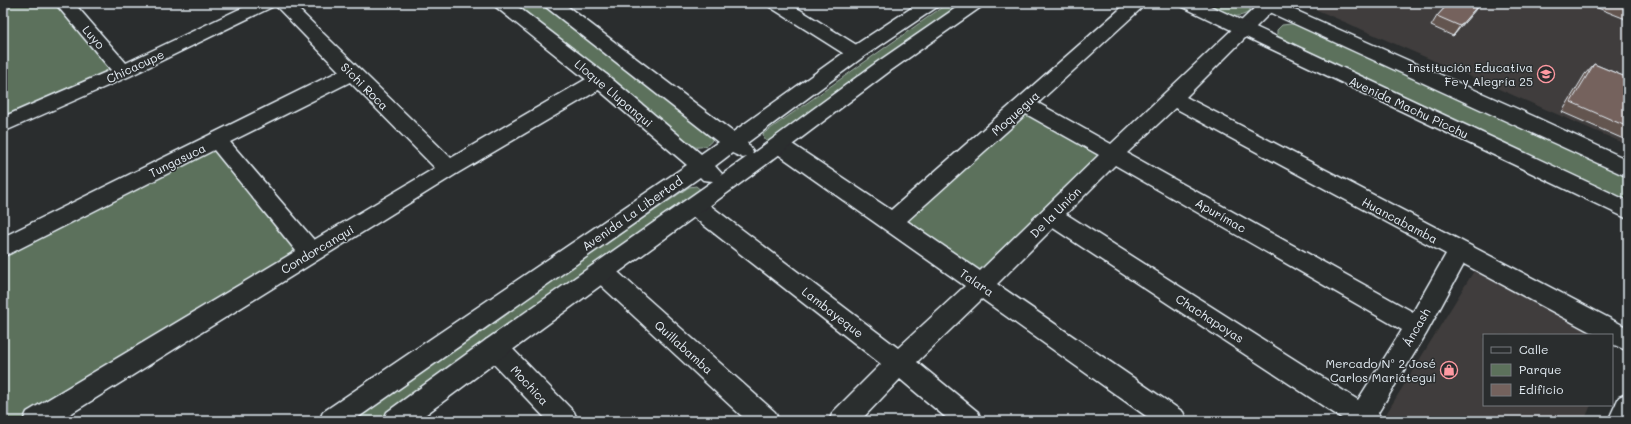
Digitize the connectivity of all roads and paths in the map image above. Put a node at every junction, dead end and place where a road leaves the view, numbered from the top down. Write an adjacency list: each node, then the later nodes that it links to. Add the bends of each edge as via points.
1 (64, 3): 14 (street, Luyo)
2 (266, 3): 14 (street, Chicacupe)
3 (282, 3): 15 (street, Sichi Roca)
4 (502, 3): 16 (street, Lloque Llupanqui)
5 (552, 3): 21 (street)
6 (776, 3): 13 (street)
7 (931, 3): 13 (street, Avenida La Libertad)
8 (975, 3): 22 (street, via 883,67)
9 (1138, 3): 18 (street, Moquegua)
10 (1189, 3): 12 (street, Avenida Machu Picchu)
11 (1266, 4): 12 (street, De la Unión); 27 (street)
12 (1243, 29): 17 (street, De la Unión); 30 (street, Avenida Machu Picchu)
13 (856, 53): 21 (street, Avenida La Libertad)
14 (123, 72): 19 (street, Chicacupe)
15 (351, 73): 20 (street, Tungasuca); 26 (street, Sichi Roca)
16 (600, 80): 25 (street, Lloque Llupanqui); 26 (street, Condorcanqui)
17 (1173, 98): 23 (street, De la Unión); 35 (street, Huancabamba)
18 (1025, 104): 23 (street, Apurímac); 32 (street, Moquegua)
19 (3, 125)
20 (217, 140): 33 (street, Tungasuca); 34 (street)
21 (733, 142): 24 (street); 25 (street, Avenida La Libertad)
22 (779, 145): 24 (street); 32 (street, Talara)
23 (1113, 154): 31 (street, De la Unión); 38 (street, Apurímac)
24 (757, 161): 28 (street)
25 (700, 165): 28 (street, Lloque Llupanqui); 44 (street, Avenida La Libertad)
26 (448, 169): 34 (street, Condorcanqui)
27 (1628, 169)
28 (724, 185): 29 (street)
29 (695, 206): 36 (street); 41 (street, Lambayeque)
30 (1628, 211)
31 (1052, 216): 37 (street, De la Unión); 42 (street, Chachapoyas)
32 (892, 222): 37 (street, Talara)
33 (3, 246)
34 (311, 252): 43 (street, Condorcanqui)
35 (1459, 252): 38 (street, Áncash); 39 (street, Huancabamba)
36 (602, 272): 40 (street); 47 (street, Quillabamba)
37 (981, 285): 41 (street, De la Unión); 50 (street, Talara)
38 (1417, 326): 42 (street, Áncash)
39 (1628, 340)
40 (495, 348): 45 (street); 46 (street, Mochica)
41 (899, 363): 48 (street, De la Unión); 49 (street, Lambayeque)
42 (1363, 420)
43 (36, 421)
44 (332, 421)
45 (396, 421)
46 (565, 421)
47 (766, 421)
48 (842, 421)
49 (968, 421)
50 (1174, 421)

